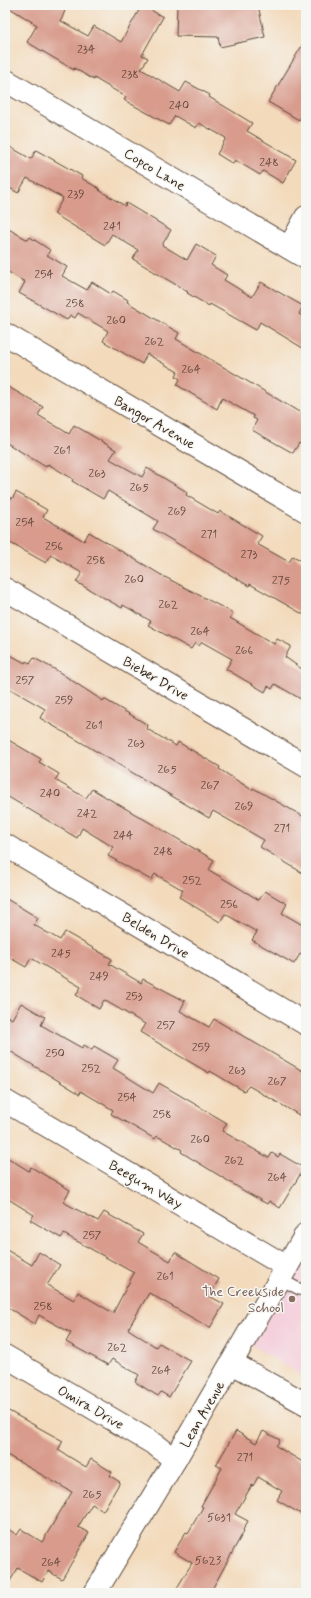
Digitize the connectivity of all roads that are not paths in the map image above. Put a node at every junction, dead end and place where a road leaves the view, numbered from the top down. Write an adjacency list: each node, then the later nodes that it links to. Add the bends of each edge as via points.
1 (5, 80): 3 (street, Copco Lane)
2 (306, 217): 3 (street)
3 (297, 253)
4 (5, 334): 5 (street, Bangor Avenue)
5 (306, 511)
6 (5, 590): 7 (street, Bieber Drive)
7 (306, 766)
8 (5, 846): 9 (street, Belden Drive)
9 (306, 1024)
10 (5, 1101): 12 (street, Beegum Way)
11 (306, 1234): 12 (street, Lean Avenue)
12 (284, 1273): 13 (lane, via 299,1289); 15 (street, Lean Avenue)
13 (306, 1291)
14 (5, 1356): 17 (street, Omira Drive, via 156,1445)
15 (232, 1363): 16 (street); 17 (street, Lean Avenue)
16 (306, 1404)
17 (175, 1460): 18 (street, Lean Avenue)
18 (95, 1593)

